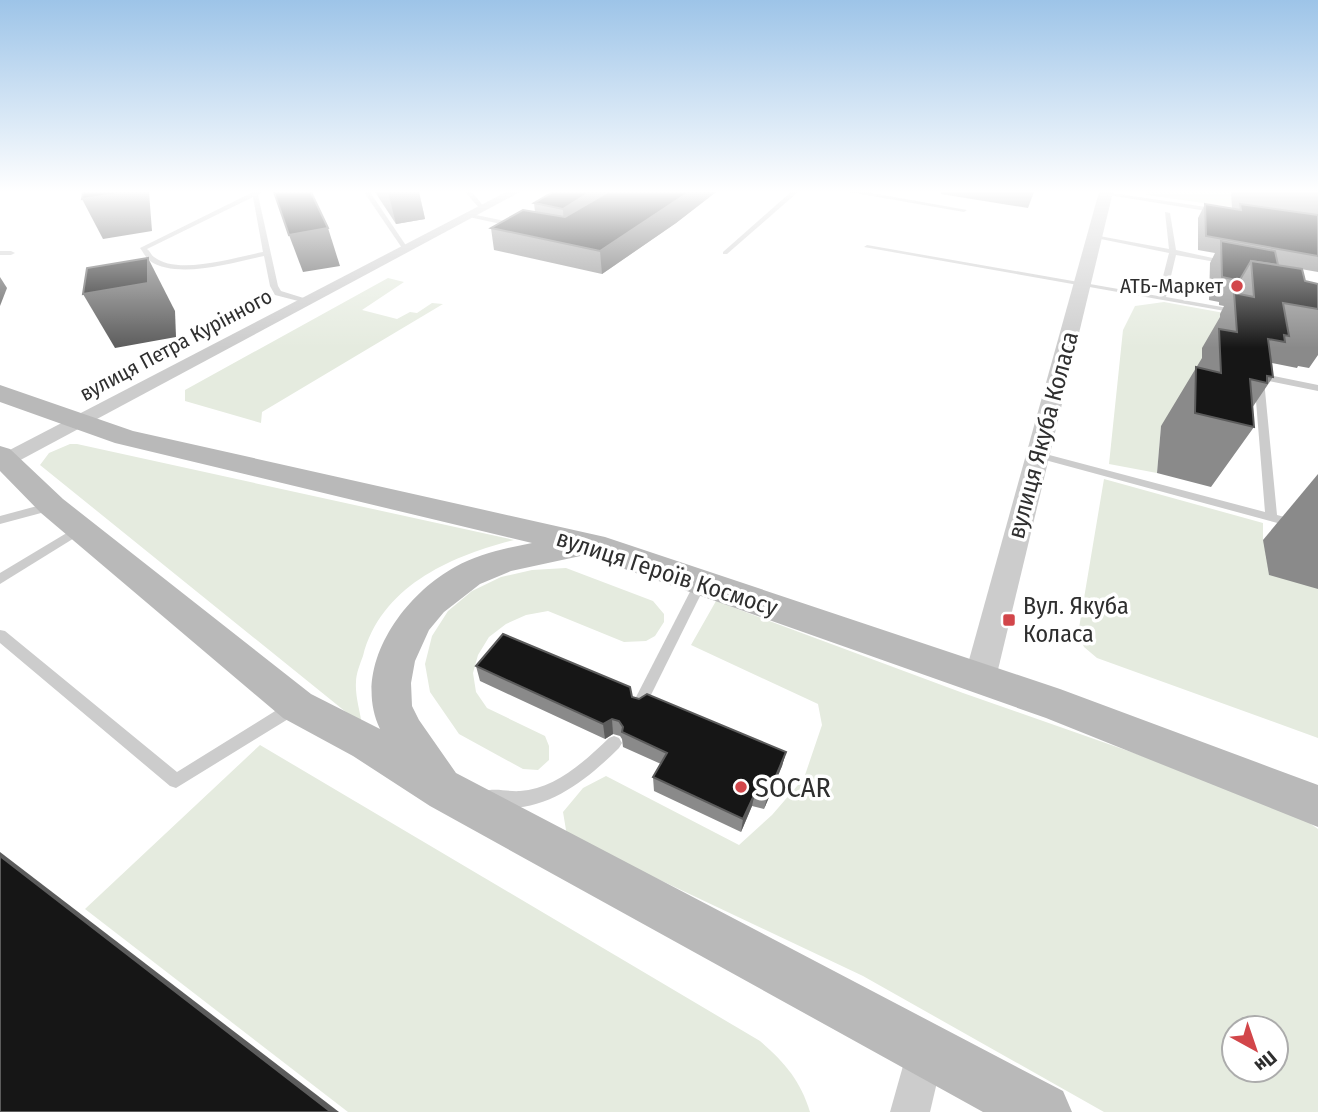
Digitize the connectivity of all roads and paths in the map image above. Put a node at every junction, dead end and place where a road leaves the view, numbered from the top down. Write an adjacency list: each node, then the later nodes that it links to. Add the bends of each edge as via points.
1 (152, 244): 16 (lane, via 143,248)
2 (265, 244): 13 (lane)
3 (402, 244): 10 (lane)
4 (418, 244): 10 (street, вулиця Петра Курінного)
5 (735, 244): 14 (lane)
6 (1092, 244): 19 (street, вулиця Якуба Коласа)
7 (1128, 244): 15 (lane)
8 (1171, 244): 15 (lane)
9 (867, 247): 19 (lane)
10 (406, 250): 21 (street, вулиця Петра Курінного)
11 (0, 253): 12 (lane)
12 (11, 253)
13 (267, 253): 16 (lane, via 176,269); 21 (lane, via 278,293)
14 (725, 253)
15 (1172, 253): 17 (lane); 20 (lane)
16 (148, 258): 18 (lane)
17 (1235, 263)
18 (152, 272)
19 (1082, 285): 20 (lane); 26 (street, вулиця Якуба Коласа)
20 (1162, 297): 22 (lane)
21 (307, 302): 25 (street, вулиця Петра Курінного)
22 (1251, 314)
23 (1318, 388): 29 (lane, via 1259,376)
24 (0, 393): 25 (main road, вулиця Героїв Космосу)
25 (79, 422): 27 (street, вулиця Петра Курінного); 32 (main road, вулиця Героїв Космосу, via 125,437)
26 (1038, 455): 29 (lane); 36 (street, вулиця Якуба Коласа)
27 (2, 459): 28 (main road)
28 (66, 517): 30 (lane); 33 (lane); 38 (main road)
29 (1271, 517): 31 (lane)
30 (0, 520)
31 (1318, 530)
32 (593, 545): 34 (main road, вулиця Героїв Космосу); 40 (main road, via 487,566 446,590 412,626 393,663 392,708 413,748)
33 (0, 579)
34 (701, 582): 36 (main road, вулиця Героїв Космосу); 37 (lane)
35 (0, 635): 38 (lane, via 176,781)
36 (979, 678): 41 (main road, вулиця Героїв Космосу)
37 (639, 705)
38 (297, 706): 40 (main road)
39 (614, 743): 40 (lane, via 586,768 550,790 523,799)
40 (451, 794): 43 (main road)
41 (1299, 799): 42 (main road, вулиця Героїв Космосу)
42 (1318, 814)
43 (926, 1048): 44 (street); 45 (main road)
44 (910, 1112)
45 (1042, 1112)

